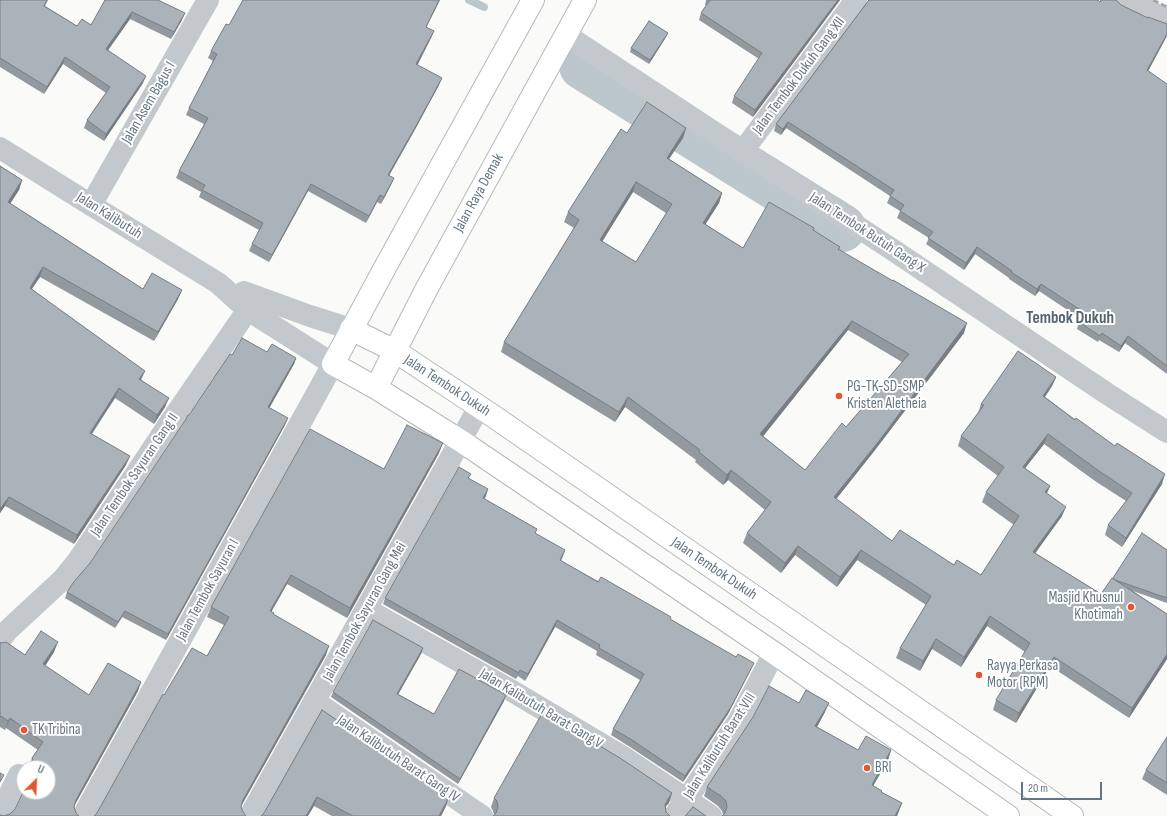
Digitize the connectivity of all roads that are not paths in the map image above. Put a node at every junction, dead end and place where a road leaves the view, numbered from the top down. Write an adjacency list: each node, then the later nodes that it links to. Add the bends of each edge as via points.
1 (208, 0): 10 (street, Jalan Asem Bagus I)
2 (533, 0): 12 (highway)
3 (586, 0): 7 (highway, Jalan Raya Demak)
4 (856, 0): 9 (street, Jalan Tembok Dukuh Gang XII)
5 (1124, 0): 6 (street)
6 (1167, 19)
7 (566, 34): 9 (street, Jalan Tembok Butuh Gang X); 13 (highway, Jalan Raya Demak)
8 (0, 148): 10 (street, Jalan Kalibutuh)
9 (742, 152): 17 (street, Jalan Tembok Butuh Gang X)
10 (91, 205): 11 (street, Jalan Kalibutuh)
11 (252, 303): 12 (street, Jalan Kalibutuh, via 310,316); 14 (street, Jalan Kalibutuh); 20 (street, Jalan Tembok Sayuran Gang II, via 77,562)
12 (352, 329): 13 (highway, Jalan Tembok Dukuh); 14 (highway)
13 (395, 351): 15 (highway, Jalan Raya Demak); 16 (highway, Jalan Tembok Dukuh)
14 (333, 364): 15 (highway); 26 (street, Jalan Tembok Sayuran I)
15 (376, 388): 18 (highway)
16 (479, 407): 18 (street, Jalan Tembok Sayuran Gang Mei); 32 (highway, Jalan Tembok Dukuh)
17 (1167, 432)
18 (461, 441): 19 (street, Jalan Tembok Sayuran Gang Mei); 21 (highway)
19 (366, 609): 22 (street, Jalan Tembok Sayuran Gang Mei); 24 (street, Jalan Kalibutuh Barat Gang V, via 507,688 623,757)
20 (0, 640)
21 (774, 653): 24 (street, Jalan Kalibutuh Barat VIII, via 740,720); 31 (highway)
22 (314, 701): 27 (street, Jalan Tembok Sayuran Gang Mei); 28 (street, Jalan Kalibutuh Barat Gang IV)
23 (16, 781): 25 (street)
24 (687, 799): 29 (street, Jalan Kalibutuh Barat VIII); 30 (street, Jalan Kalibutuh Barat Gang V)
25 (0, 813)
26 (83, 816)
27 (250, 816)
28 (482, 816)
29 (674, 816)
30 (711, 816)
31 (1008, 816)
32 (1072, 816)

